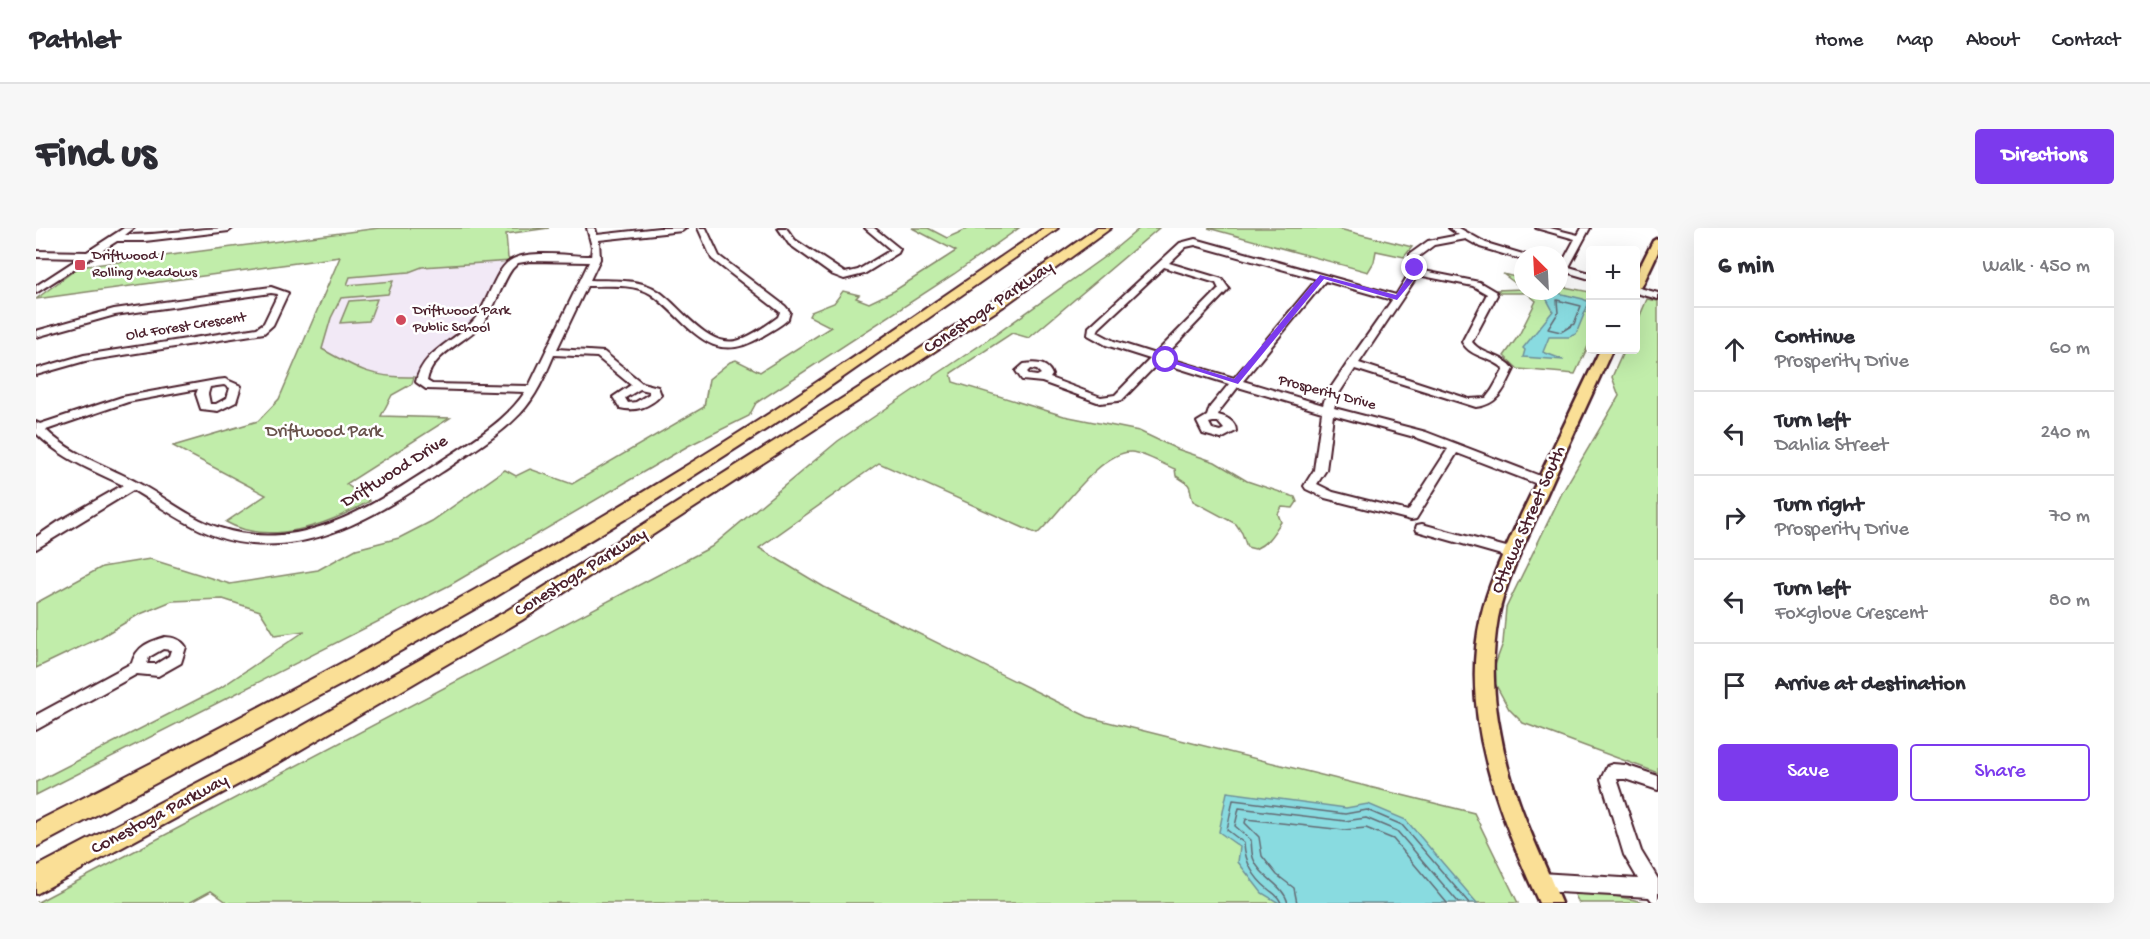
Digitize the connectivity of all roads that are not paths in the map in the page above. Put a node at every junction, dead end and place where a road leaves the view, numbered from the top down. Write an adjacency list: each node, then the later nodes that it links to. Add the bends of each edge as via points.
1 (130, 228): 14 (street)
2 (229, 228): 14 (street)
3 (682, 228): 12 (street)
4 (702, 228): 28 (street, via 715,257 782,308 783,319 743,343 721,345 701,335 654,292 625,284)
5 (782, 228): 6 (street, via 792,242 844,276 861,272 895,251 891,243)
6 (869, 228)
7 (1052, 228): 56 (highway, Conestoga Parkway, via 750,433 633,507 471,602 209,746)
8 (1105, 228): 57 (highway, Conestoga Parkway, via 911,361 515,615 270,756)
9 (1453, 228): 13 (street)
10 (1540, 228): 15 (street)
11 (1586, 228): 15 (street)
12 (592, 233): 21 (street, Driftwood Drive)
13 (1466, 236): 19 (street); 24 (street, via 1424,247 1413,256)
14 (115, 238): 18 (street)
15 (1580, 238): 20 (street)
16 (1658, 242): 27 (main road)
17 (36, 254): 18 (street)
18 (88, 255): 29 (street)
19 (1514, 255)
20 (1568, 257)
21 (594, 259): 28 (street, Driftwood Drive); 43 (street, via 515,261 478,321 432,359 421,377 421,382 430,387)
22 (1162, 264): 26 (street, Prosperity Drive, via 1183,245 1195,242); 36 (street, via 1219,281 1224,289); 36 (street, Prosperity Drive, via 1092,330 1103,340)
23 (1568, 270): 25 (street)
24 (1416, 272): 32 (street); 37 (street, via 1476,284 1491,292 1467,342 1474,351 1509,367 1491,401 1483,405 1467,402)
25 (1586, 275)
26 (1323, 277): 32 (street, Prosperity Drive); 40 (street)
27 (1640, 278)
28 (583, 283): 34 (street, Driftwood Drive)
29 (36, 290)
30 (1640, 290): 31 (street)
31 (1658, 296)
32 (1397, 298): 37 (street)
33 (36, 334): 38 (street, Old Forest Crescent, via 114,312 271,290 283,293 268,325 260,331 84,358)
34 (551, 352): 42 (street, via 600,354); 43 (street, Driftwood Drive)
35 (1604, 354): 48 (main road, Ottawa Street South)
36 (1158, 358): 39 (street, via 1114,400 1093,398); 40 (street, Prosperity Drive)
37 (1353, 364): 44 (street, via 1332,394)
38 (36, 372)
39 (1043, 379)
40 (1235, 382): 44 (street, Prosperity Drive); 45 (street, via 1214,409)
41 (205, 385): 46 (street, via 126,399)
42 (638, 385)
43 (533, 389): 49 (street, Driftwood Drive, via 514,415 487,435 378,507 318,534 261,542 242,539 214,531)
44 (1329, 409): 47 (street, Prosperity Drive); 47 (street, via 1320,470 1310,486 1329,495 1412,516)
45 (1212, 418)
46 (37, 428): 49 (street, Driftwood Drive, via 66,452)
47 (1455, 447): 48 (street, Prosperity Drive)
48 (1544, 482): 52 (main road, Ottawa Street South)
49 (132, 485): 51 (street)
50 (1422, 528): 52 (street)
51 (36, 544)
52 (1512, 553): 58 (main road, Ottawa Street South, via 1496,590 1486,634 1488,715 1508,797)
53 (139, 666): 54 (street)
54 (36, 723)
55 (1658, 783): 59 (street, via 1614,771 1608,779 1633,855)
56 (36, 835)
57 (36, 881)
58 (1540, 882): 59 (street); 60 (main road, Ottawa Street South)
59 (1657, 891)
60 (1550, 903)

